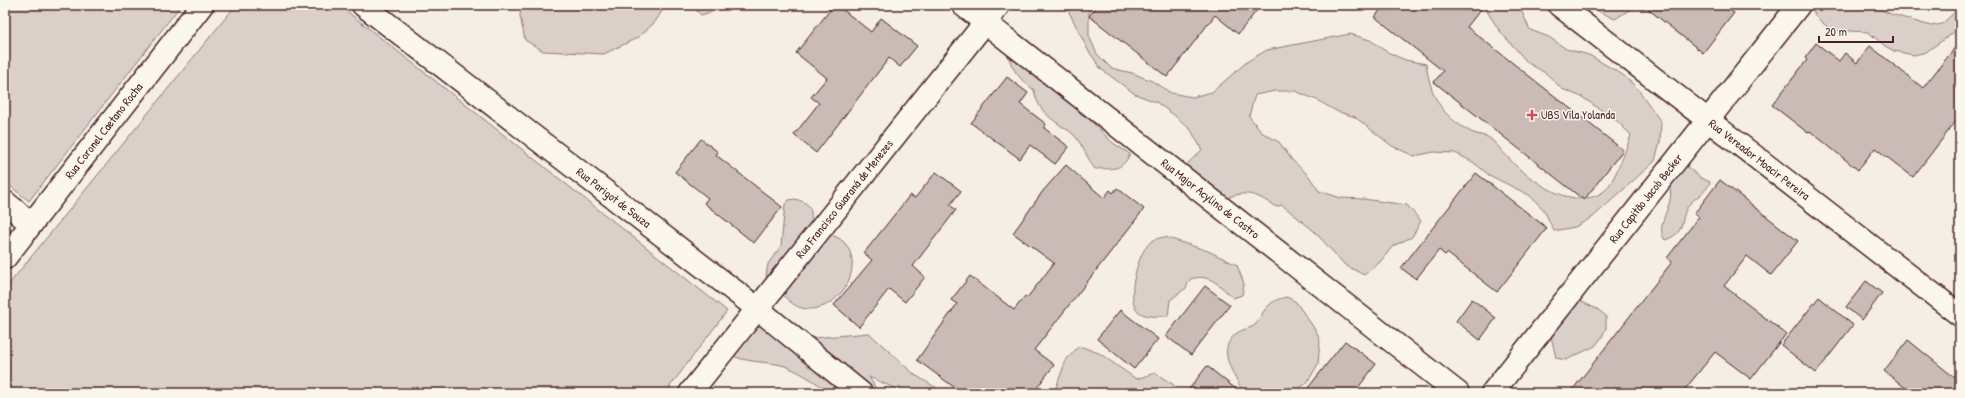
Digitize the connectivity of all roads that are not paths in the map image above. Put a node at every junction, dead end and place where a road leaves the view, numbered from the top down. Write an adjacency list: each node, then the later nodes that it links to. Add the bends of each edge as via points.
1 (202, 5): 10 (street, Rua Coronel Caetano Rocha)
2 (363, 5): 12 (street, Rua Parigot de Souza)
3 (963, 5): 7 (street, Rua Major Acylino de Castro)
4 (999, 5): 7 (street, Rua Francisco Guaraná de Menezes)
5 (1559, 5): 8 (street, Rua Vereador Moacir Pereira)
6 (1799, 5): 8 (street, Rua Capitão Jacob Becker)
7 (985, 23): 12 (street, Rua Francisco Guaraná de Menezes); 16 (street, Rua Major Acylino de Castro)
8 (1708, 120): 13 (street, Rua Vereador Moacir Pereira); 17 (street, Rua Capitão Jacob Becker)
9 (5, 202): 10 (street)
10 (31, 224): 11 (street, Rua Coronel Caetano Rocha)
11 (5, 258)
12 (758, 309): 14 (street, Rua Francisco Guaraná de Menezes); 15 (street, Rua Parigot de Souza)
13 (1960, 315)
14 (690, 393)
15 (861, 393)
16 (1458, 393)
17 (1492, 393)

